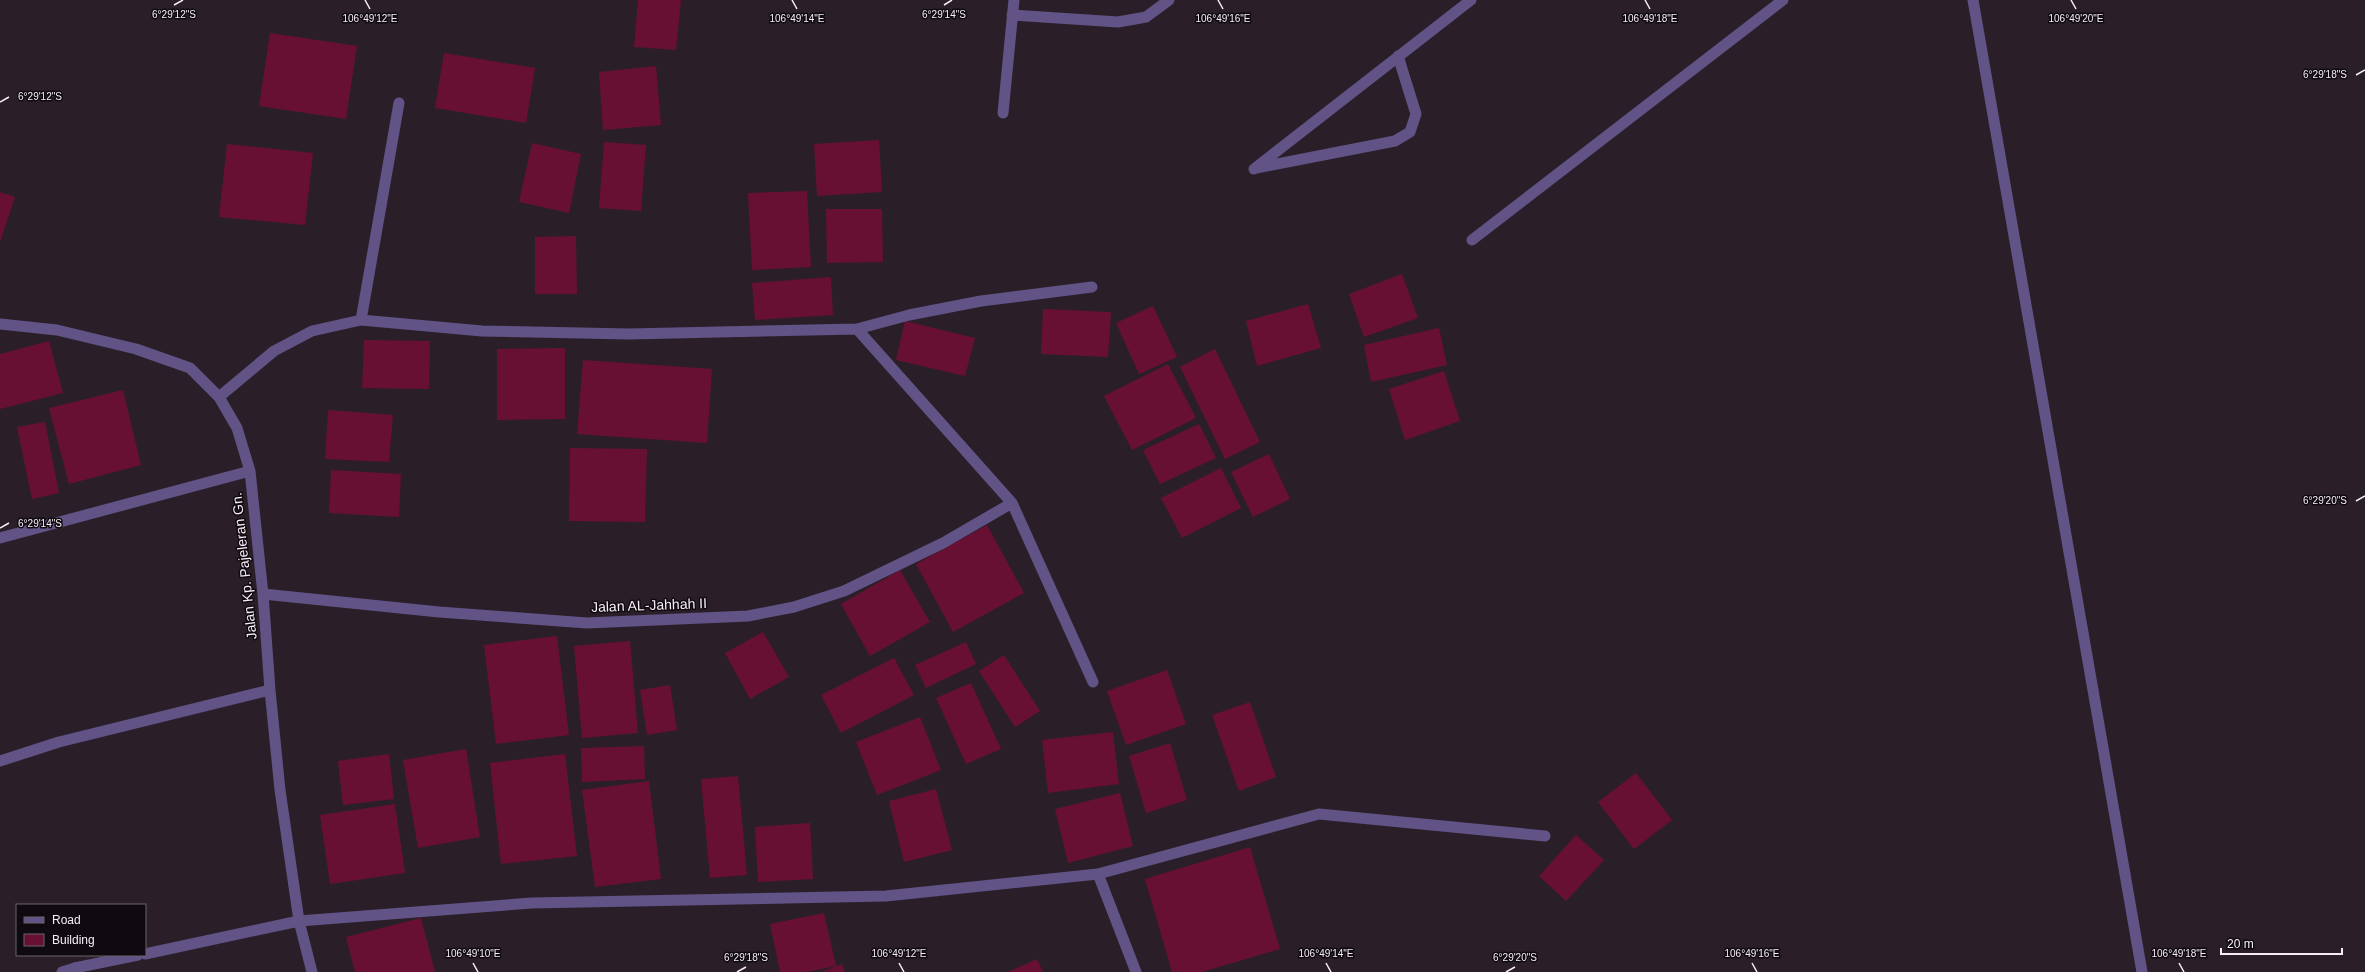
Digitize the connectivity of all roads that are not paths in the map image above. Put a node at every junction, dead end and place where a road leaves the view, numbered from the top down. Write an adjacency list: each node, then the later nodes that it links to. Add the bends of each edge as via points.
1 (1014, 0): 6 (street)
2 (1169, 0): 6 (street, via 1146,17 1118,22)
3 (1471, 0): 7 (street)
4 (1783, 0): 10 (street)
5 (1973, 0): 31 (street)
6 (1012, 15): 9 (street)
7 (1398, 56): 7 (street, via 1416,114 1410,132 1395,141 1254,169)
8 (398, 103): 12 (street)
9 (1003, 113)
10 (1472, 240)
11 (1092, 287): 14 (street, via 981,301 909,315)
12 (361, 320): 14 (street, via 482,331 621,334); 15 (street, via 312,331 274,351)
13 (0, 324): 15 (street, Jalan Kp. Pajeleran Gn., via 57,330 136,349 190,368)
14 (856, 329): 17 (street)
15 (219, 397): 16 (street, Jalan Kp. Pajeleran Gn., via 238,428)
16 (250, 471): 18 (street); 19 (street, Jalan Kp. Pajeleran Gn.)
17 (1012, 503): 19 (street, Jalan AL-Jahhah II, via 943,543 844,591 794,607 748,616 586,623 439,612); 20 (street)
18 (0, 538)
19 (263, 594): 21 (street, Jalan Kp. Pajeleran Gn.)
20 (1093, 682)
21 (270, 690): 22 (street, via 59,742); 25 (street, Jalan Kp. Pajeleran Gn., via 280,790)
22 (0, 761)
23 (1545, 836): 24 (street, via 1319,814)
24 (1098, 874): 25 (street, via 886,896 532,903); 30 (street)
25 (299, 921): 26 (street); 29 (street, Jalan Kp. Pajeleran Gn.)
26 (146, 954)
27 (133, 956): 28 (street)
28 (62, 972)
29 (312, 972)
30 (1136, 972)
31 (2142, 972)

